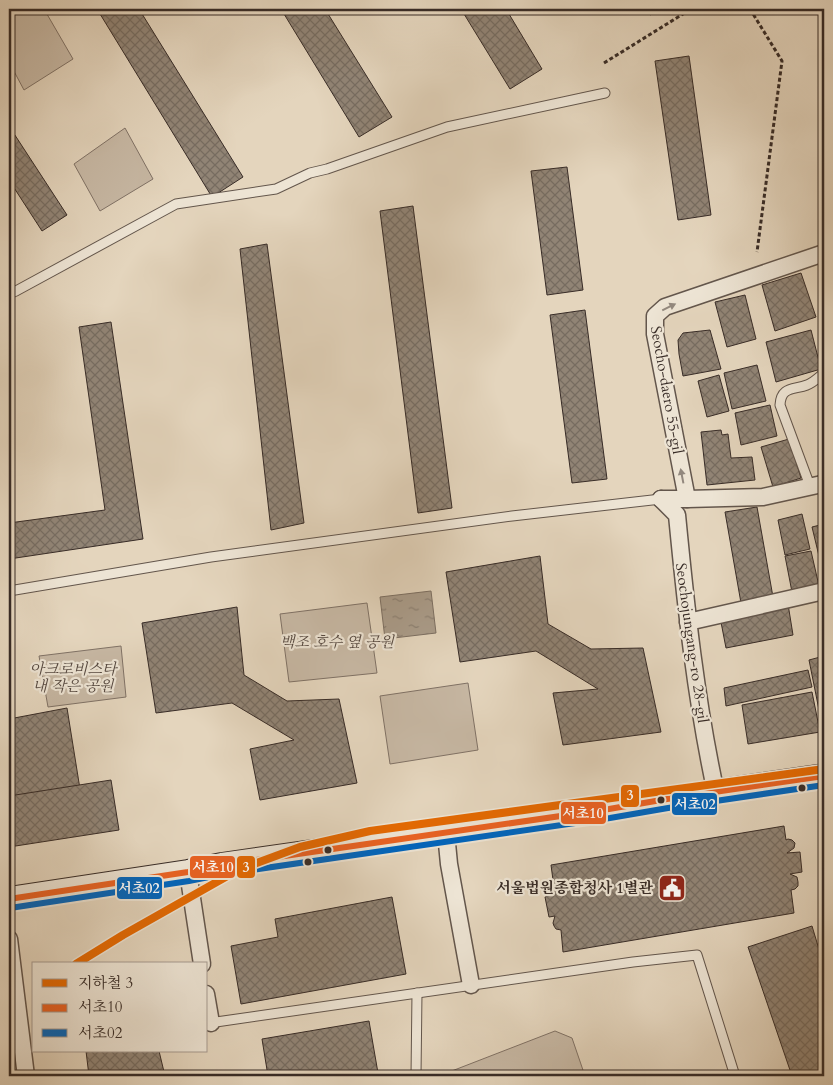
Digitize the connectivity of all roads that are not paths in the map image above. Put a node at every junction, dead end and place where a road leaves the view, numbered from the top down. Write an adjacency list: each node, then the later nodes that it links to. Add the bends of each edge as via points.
1 (605, 93): 3 (lane, via 447,127 310,172 276,189 176,204)
2 (824, 253): 6 (street, Seocho-daero 55-gil, one-way to 2, via 654,334 655,316 665,307)
3 (9, 294)
4 (824, 373): 5 (lane, via 808,385 787,390 780,405)
5 (817, 484): 6 (street, via 763,497)
6 (686, 499): 7 (street)
7 (661, 500): 8 (lane, via 346,538); 10 (street, Seochojungang-ro 28-gil, via 677,515)
8 (9, 591)
9 (824, 591): 10 (street)
10 (688, 622): 12 (street, Seochojungang-ro 28-gil)
11 (824, 776): 12 (main road)
12 (716, 793): 13 (main road)
13 (446, 833): 14 (main road); 18 (street)
14 (188, 872): 15 (main road); 17 (street)
15 (9, 899)
16 (9, 939): 21 (street)
17 (202, 962)
18 (470, 985): 19 (lane); 24 (lane, via 697,955)
19 (417, 993): 20 (lane); 23 (lane)
20 (208, 1023)
21 (16, 1054): 22 (street)
22 (26, 1076)
23 (416, 1076)
24 (735, 1076)

